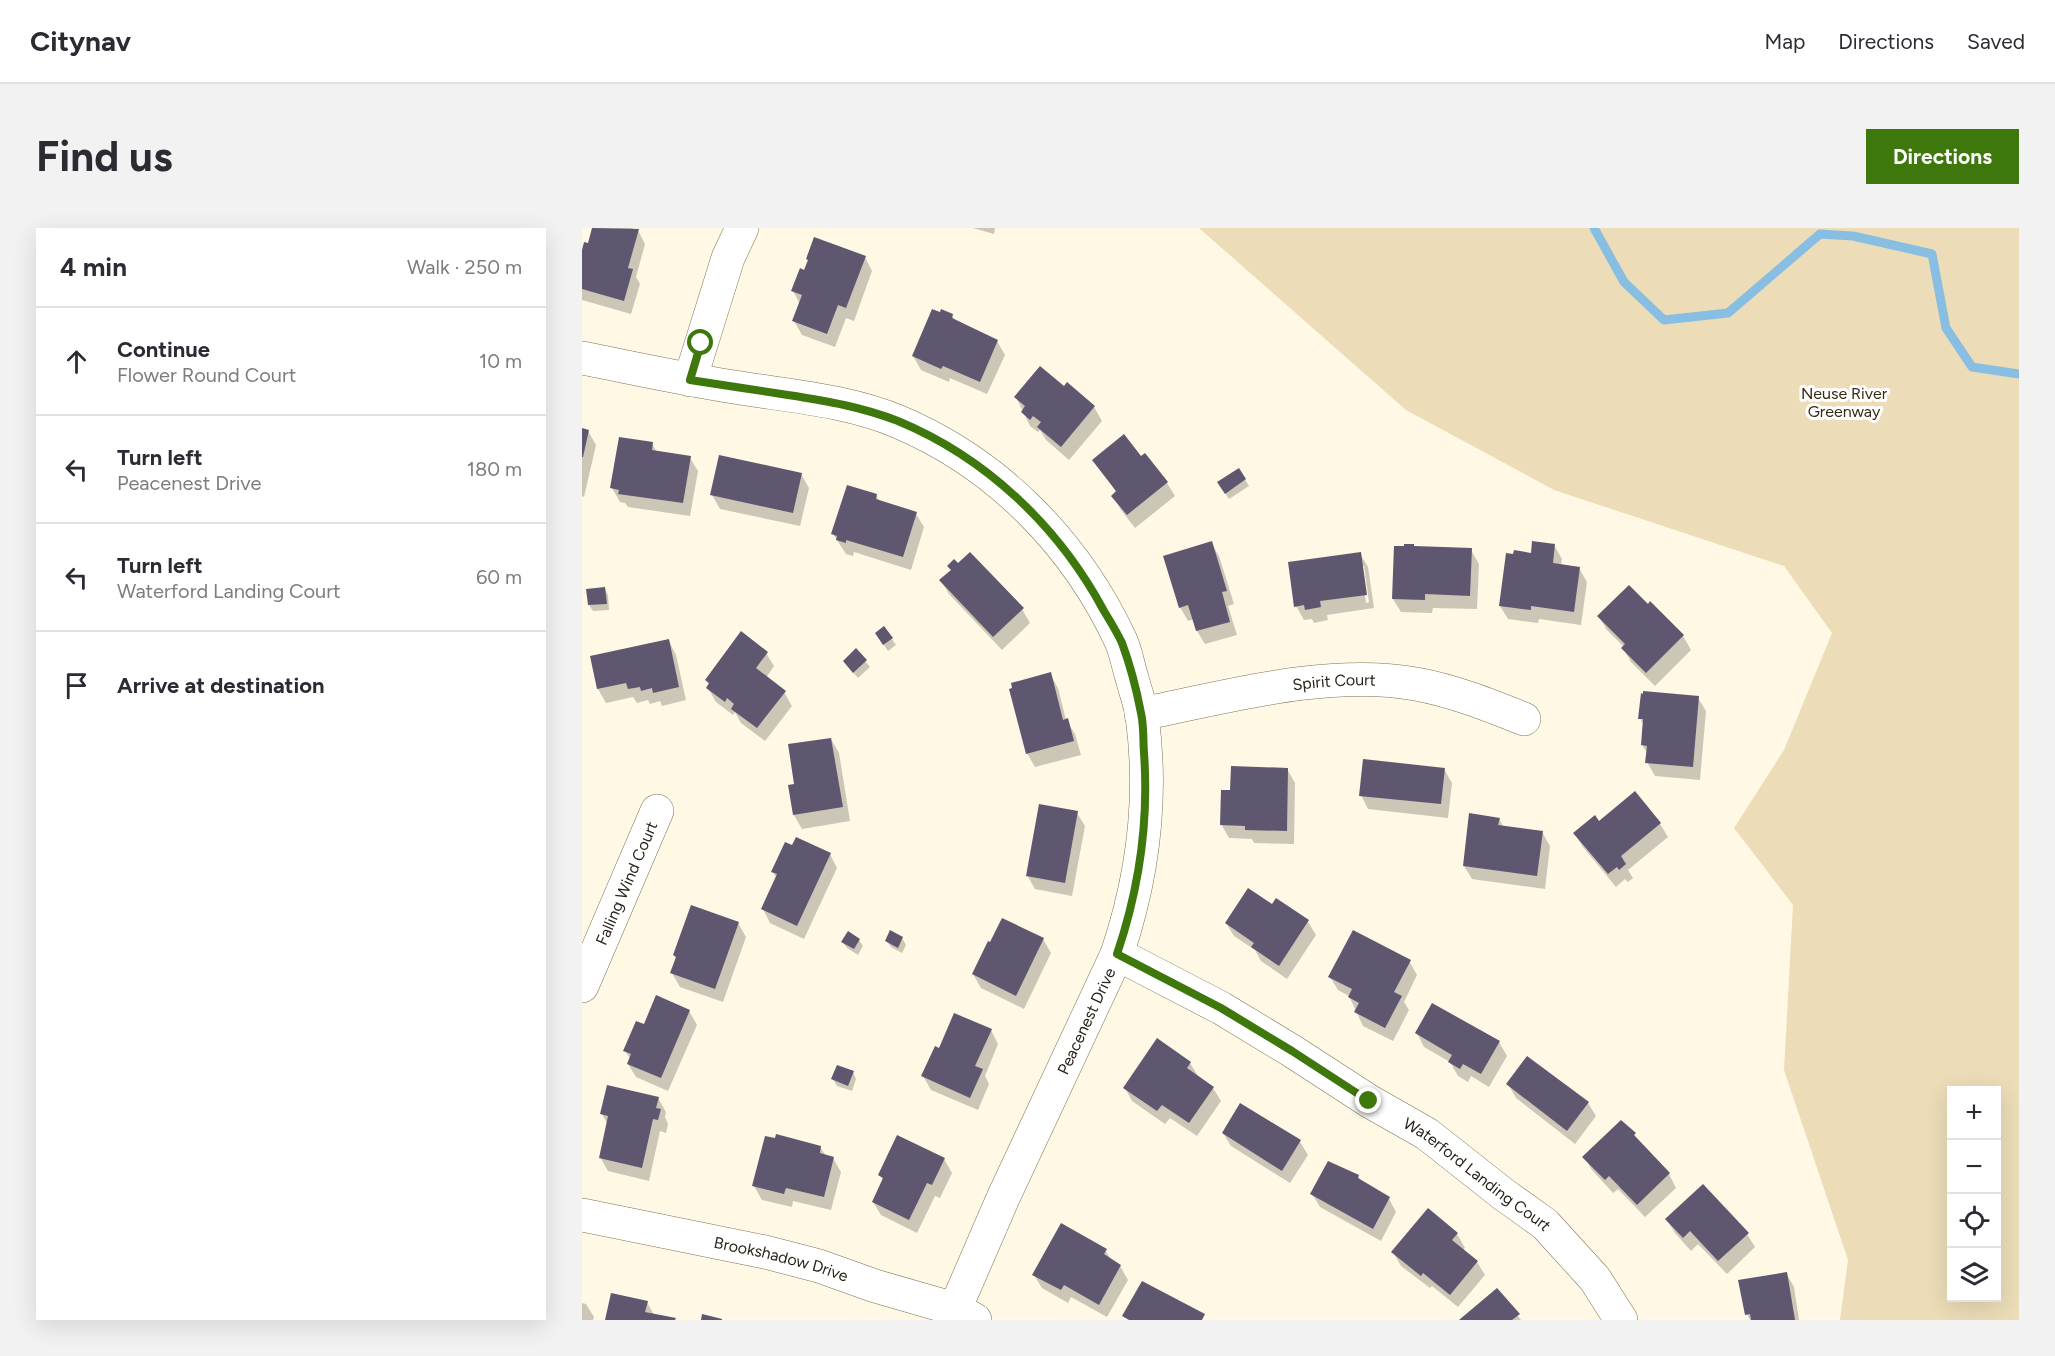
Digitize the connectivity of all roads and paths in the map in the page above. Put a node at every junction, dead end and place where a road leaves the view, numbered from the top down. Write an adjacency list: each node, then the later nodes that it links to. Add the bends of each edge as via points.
1 (742, 228): 3 (street, via 728,258)
2 (582, 358): 3 (street, Peacenest Drive)
3 (690, 380): 4 (street, Peacenest Drive, via 851,405 898,421 946,444 990,474 1030,509 1090,583 1122,643)
4 (1142, 714): 5 (street, Spirit Court, via 1293,685 1359,680 1414,684 1468,696); 7 (street, Peacenest Drive, via 1147,787 1144,829 1131,908)
5 (1524, 719)
6 (657, 811): 8 (street, Falling Wind Court)
7 (1117, 954): 10 (street, Peacenest Drive, via 1003,1198); 11 (street, Waterford Landing Court, via 1221,1008 1427,1134 1545,1224 1595,1279)
8 (582, 986)
9 (582, 1215): 10 (street, Brookshadow Drive, via 819,1266)
10 (965, 1314)
11 (1621, 1320)

